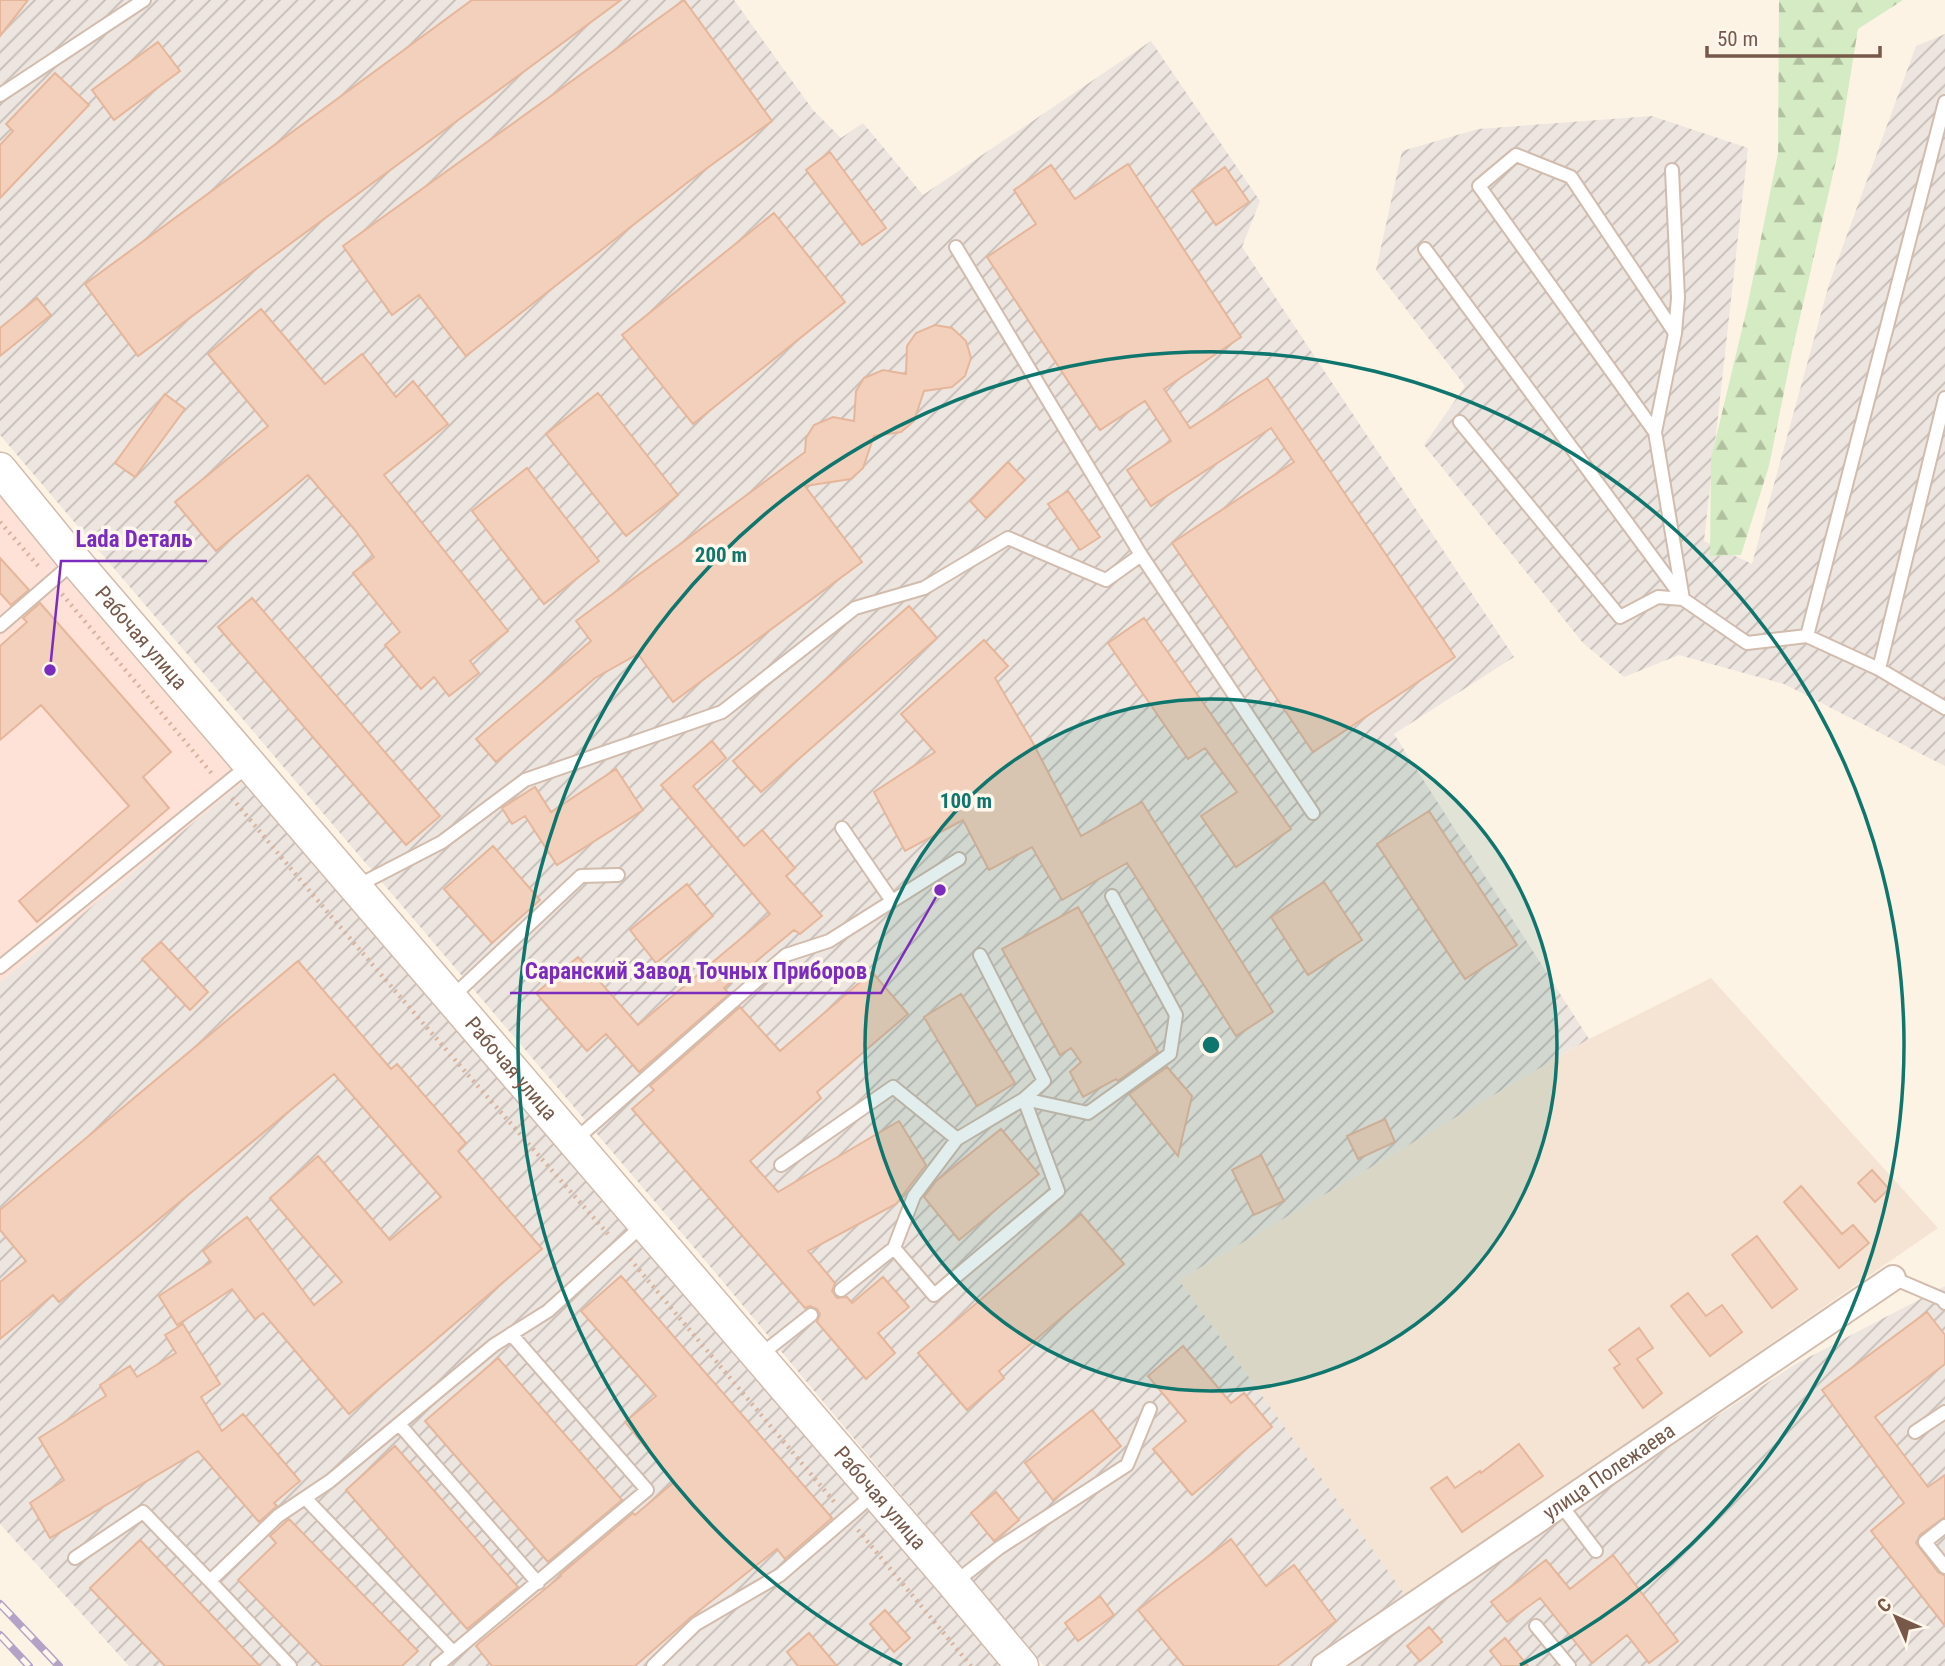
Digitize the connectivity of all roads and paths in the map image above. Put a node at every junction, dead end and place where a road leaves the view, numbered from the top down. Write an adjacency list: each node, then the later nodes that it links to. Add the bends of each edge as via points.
1 (144, 0): 2 (lane)
2 (0, 96)
3 (1945, 102): 18 (lane)
4 (1672, 170): 7 (lane, via 1678,298)
5 (956, 247): 13 (lane)
6 (1425, 249): 16 (lane)
7 (1675, 333): 10 (lane); 10 (lane, via 1571,177 1516,155 1479,186)
8 (1945, 398): 19 (lane)
9 (1460, 422): 16 (lane, via 1620,617 1658,597)
10 (1655, 432): 16 (lane)
11 (0, 469): 14 (street, Рабочая улица)
12 (0, 522): 15 (path)
13 (1142, 555): 23 (lane); 27 (lane, via 1106,580 1008,538 924,588 855,608 722,712 525,780 442,842)
14 (75, 561): 15 (lane); 21 (street, Рабочая улица)
15 (52, 582): 17 (lane); 22 (path)
16 (1683, 599): 18 (lane, via 1747,643)
17 (0, 626)
18 (1807, 636): 19 (lane)
19 (1879, 669): 20 (lane)
20 (1945, 708)
21 (250, 764): 22 (lane); 27 (street, Рабочая улица)
22 (223, 786): 31 (lane); 38 (path, via 403,1001)
23 (1313, 813)
24 (842, 828): 29 (lane)
25 (959, 859): 29 (lane)
26 (618, 875): 32 (lane, via 581,876)
27 (355, 887): 32 (street, Рабочая улица)
28 (1112, 897): 33 (lane, via 1176,1015 1170,1054 1088,1113)
29 (892, 901): 35 (lane, via 829,941 786,955)
30 (980, 955): 33 (lane, via 1044,1081)
31 (0, 967)
32 (450, 998): 35 (street, Рабочая улица)
33 (1024, 1099): 34 (lane); 39 (lane, via 1058,1191 934,1296)
34 (957, 1139): 36 (lane, via 892,1087); 39 (lane, via 914,1196)
35 (573, 1141): 37 (street, Рабочая улица)
36 (781, 1166)
37 (645, 1224): 38 (lane); 45 (street, Рабочая улица)
38 (620, 1247): 44 (lane, via 548,1311); 53 (path)
39 (894, 1248): 41 (lane)
40 (1894, 1278): 42 (lane); 52 (street, улица Полежаева)
41 (841, 1290)
42 (1945, 1303)
43 (811, 1315): 45 (lane)
44 (511, 1334): 48 (lane); 59 (lane, via 647,1490)
45 (758, 1357): 50 (street, Рабочая улица)
46 (1150, 1409): 60 (lane, via 1127,1465)
47 (1945, 1412): 49 (lane)
48 (399, 1424): 51 (lane); 59 (lane)
49 (1915, 1433)
50 (875, 1492): 53 (lane); 60 (street, Рабочая улица)
51 (305, 1498): 58 (lane, via 278,1516); 62 (lane)
52 (1561, 1504): 55 (lane); 68 (street, улица Полежаева)
53 (847, 1517): 65 (lane, via 780,1575 696,1624); 66 (path)
54 (1945, 1526): 57 (lane, via 1925,1542)
55 (1596, 1551)
56 (75, 1558): 58 (lane, via 143,1511)
57 (1945, 1567)
58 (210, 1581): 63 (lane)
59 (538, 1583): 62 (lane)
60 (953, 1583): 67 (street, Рабочая улица)
61 (1536, 1626): 69 (lane)
62 (453, 1651): 64 (lane)
63 (290, 1666)
64 (437, 1666)
65 (653, 1666)
66 (971, 1666)
67 (1022, 1666)
68 (1324, 1666)
69 (1569, 1666)

